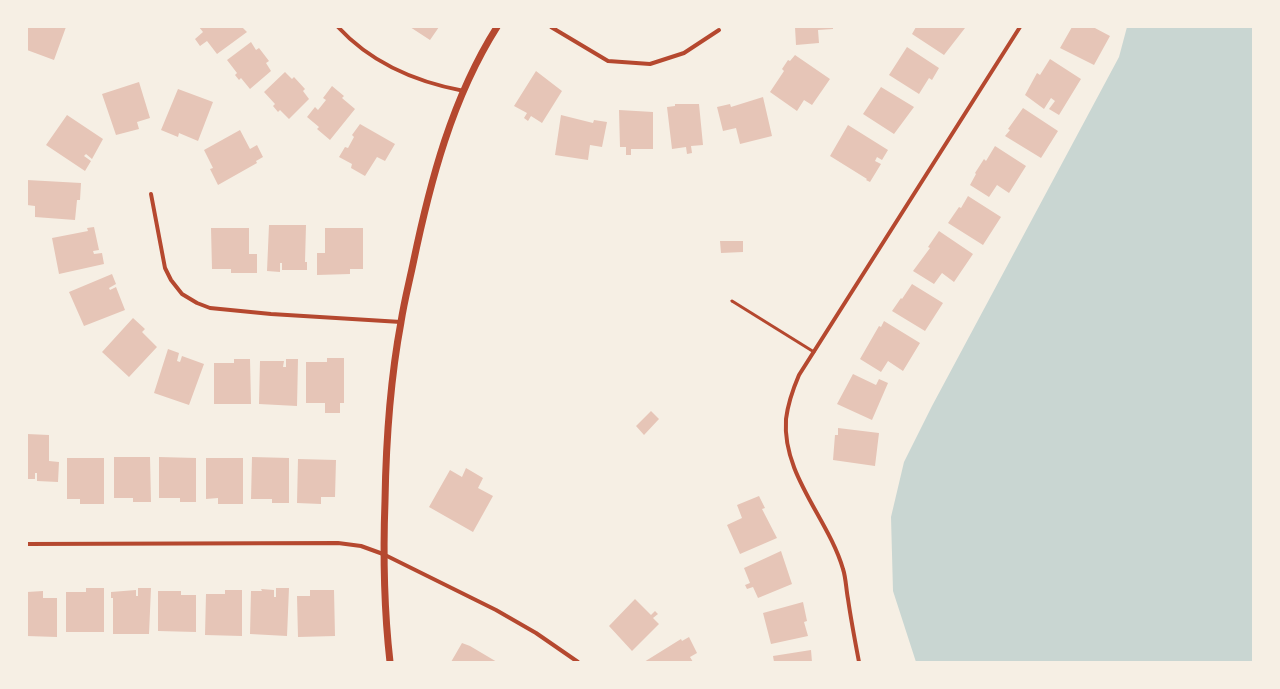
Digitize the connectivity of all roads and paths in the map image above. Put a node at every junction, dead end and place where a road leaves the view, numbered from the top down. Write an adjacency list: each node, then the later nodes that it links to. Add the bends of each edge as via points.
1 (338, 27): 6 (street, via 366,52 392,68 415,79)
2 (497, 27): 6 (street)
3 (551, 27): 5 (street, via 608,61 650,64 684,53)
4 (1020, 27): 10 (street)
5 (719, 30)
6 (464, 91): 9 (street, via 444,140 423,215)
7 (151, 194): 9 (street, via 165,268 182,294 197,303 210,308 271,314)
8 (732, 302): 10 (lane)
9 (401, 322): 12 (street, via 392,383)
10 (814, 352): 15 (street, via 799,375 790,396 786,419 788,442 792,460 807,495 831,538 843,569)
11 (27, 544): 12 (street, via 338,543 361,546)
12 (383, 554): 13 (street); 14 (street, via 496,610)
13 (390, 662)
14 (578, 662)
15 (859, 662)

